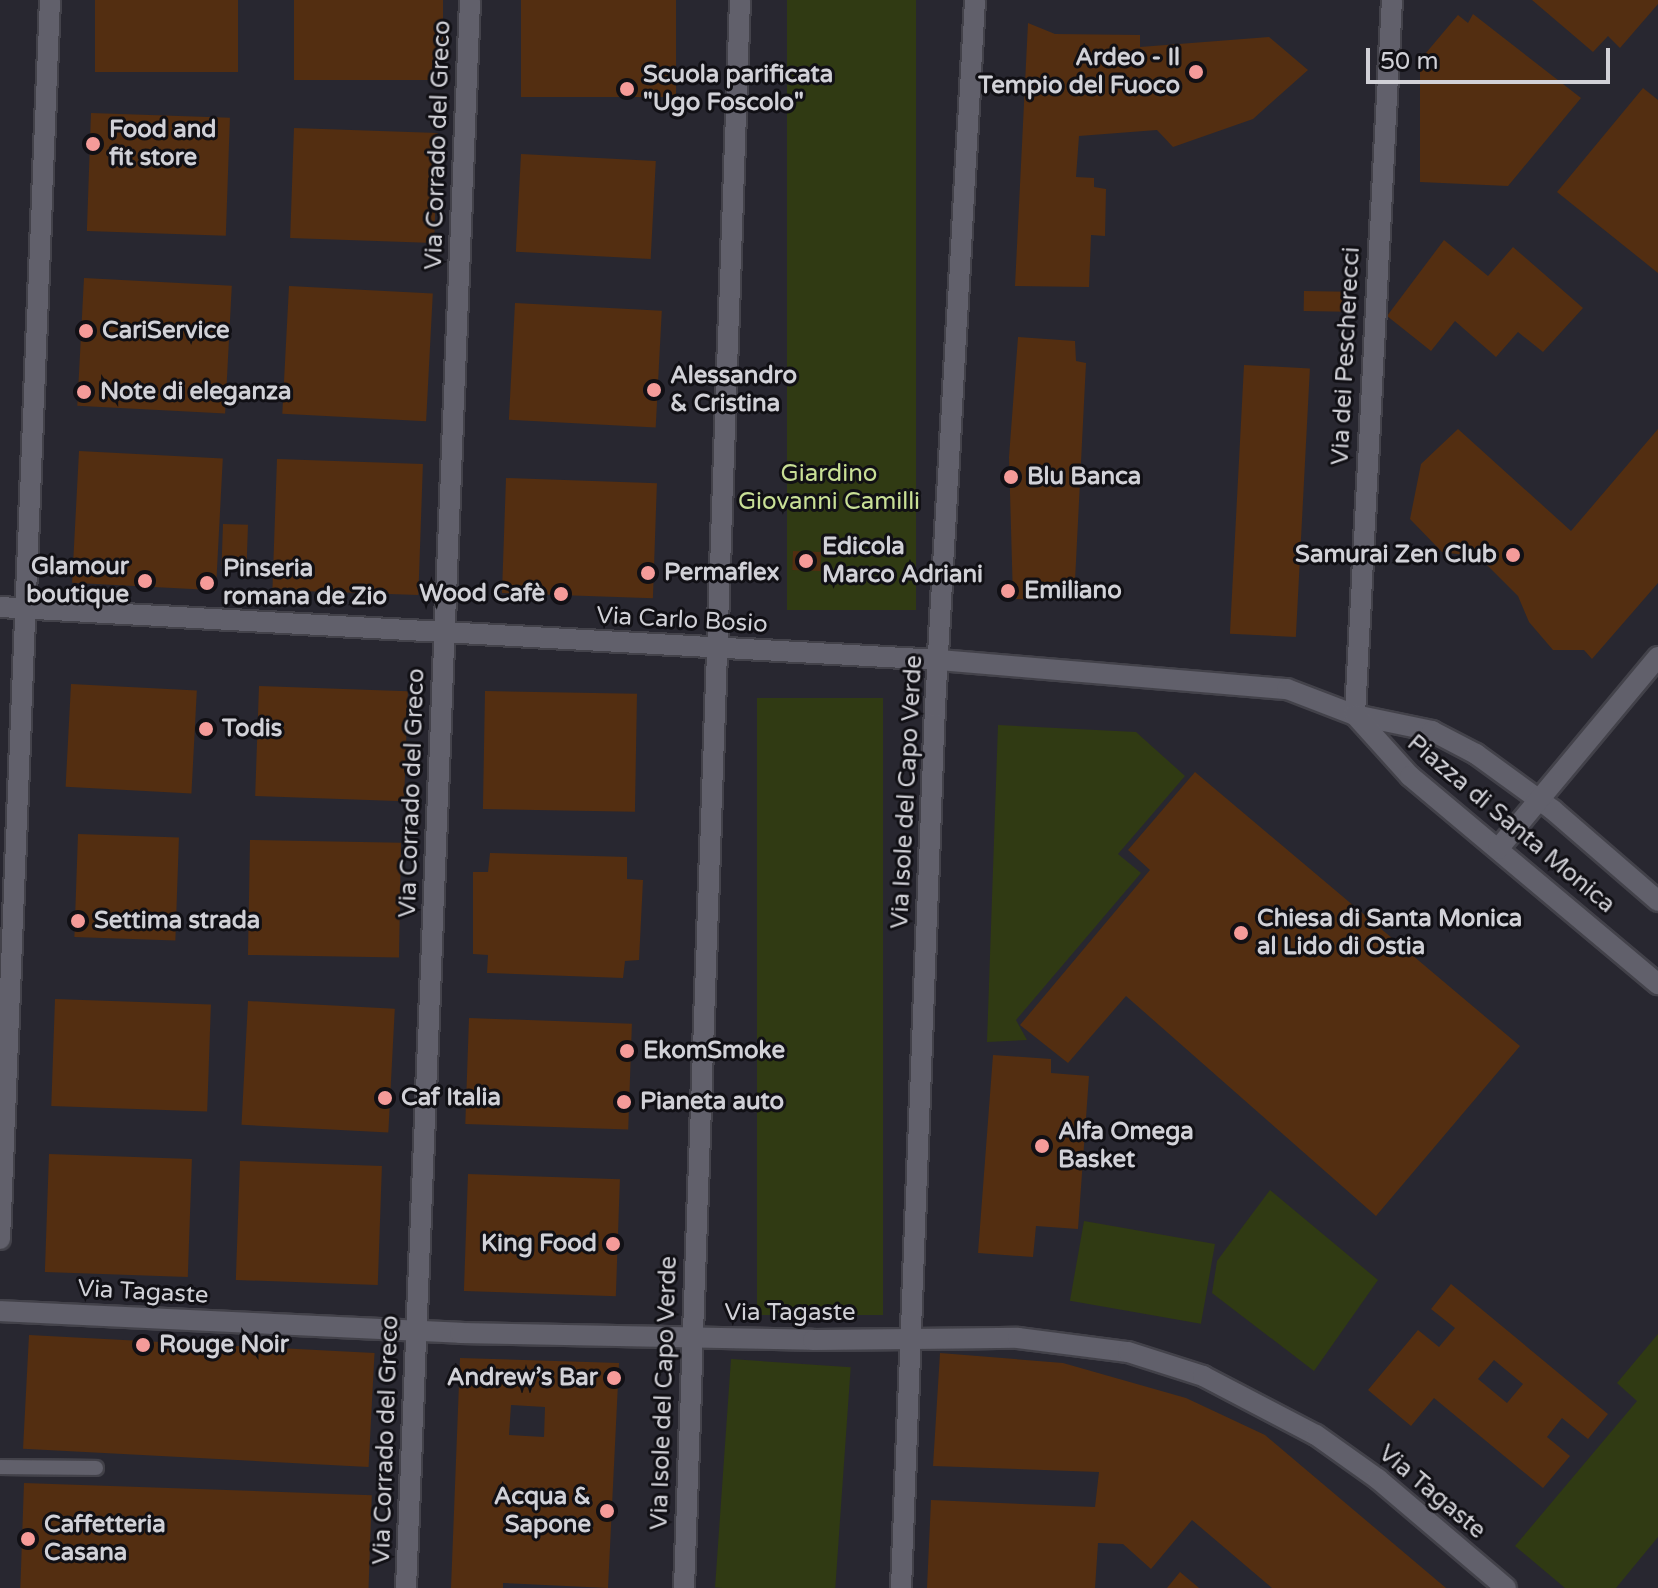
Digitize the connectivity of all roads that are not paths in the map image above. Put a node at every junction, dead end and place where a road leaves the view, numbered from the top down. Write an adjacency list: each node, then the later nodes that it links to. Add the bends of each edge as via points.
1 (50, 0): 7 (street)
2 (470, 0): 8 (street, Via Corrado del Greco)
3 (740, 0): 9 (street, Via Isole del Capo Verde)
4 (975, 0): 11 (street, Via Isole del Capo Verde)
5 (1392, 0): 12 (street, Via dei Pescherecci)
6 (0, 607): 7 (street, Via Carlo Bosio)
7 (24, 608): 8 (street, Via Carlo Bosio); 17 (street)
8 (444, 634): 9 (street, Via Carlo Bosio); 19 (street, Via Corrado del Greco)
9 (719, 648): 11 (street, Via Carlo Bosio); 21 (street, Via Isole del Capo Verde)
10 (1658, 657): 13 (street)
11 (940, 660): 12 (street, Via Carlo Bosio, via 1265,685 1308,695); 20 (street, Via Isole del Capo Verde)
12 (1355, 715): 13 (street, Piazza di Santa Monica, via 1432,731); 14 (street, Piazza di Santa Monica, via 1400,767)
13 (1540, 800): 14 (street); 15 (street, Piazza di Santa Monica)
14 (1498, 849): 16 (street, Piazza di Santa Monica)
15 (1658, 901)
16 (1658, 984)
17 (0, 1239)
18 (0, 1311): 19 (street, Via Tagaste)
19 (416, 1331): 21 (street, Via Tagaste); 24 (street, Via Corrado del Greco)
20 (911, 1337): 21 (street, Via Tagaste); 26 (street, Via Isole del Capo Verde); 27 (street, Via Tagaste, via 1075,1344 1154,1358 1203,1376 1340,1450)
21 (691, 1339): 25 (street, Via Isole del Capo Verde)
22 (0, 1467): 23 (lane)
23 (96, 1468)
24 (406, 1588)
25 (684, 1588)
26 (901, 1588)
27 (1506, 1588)

